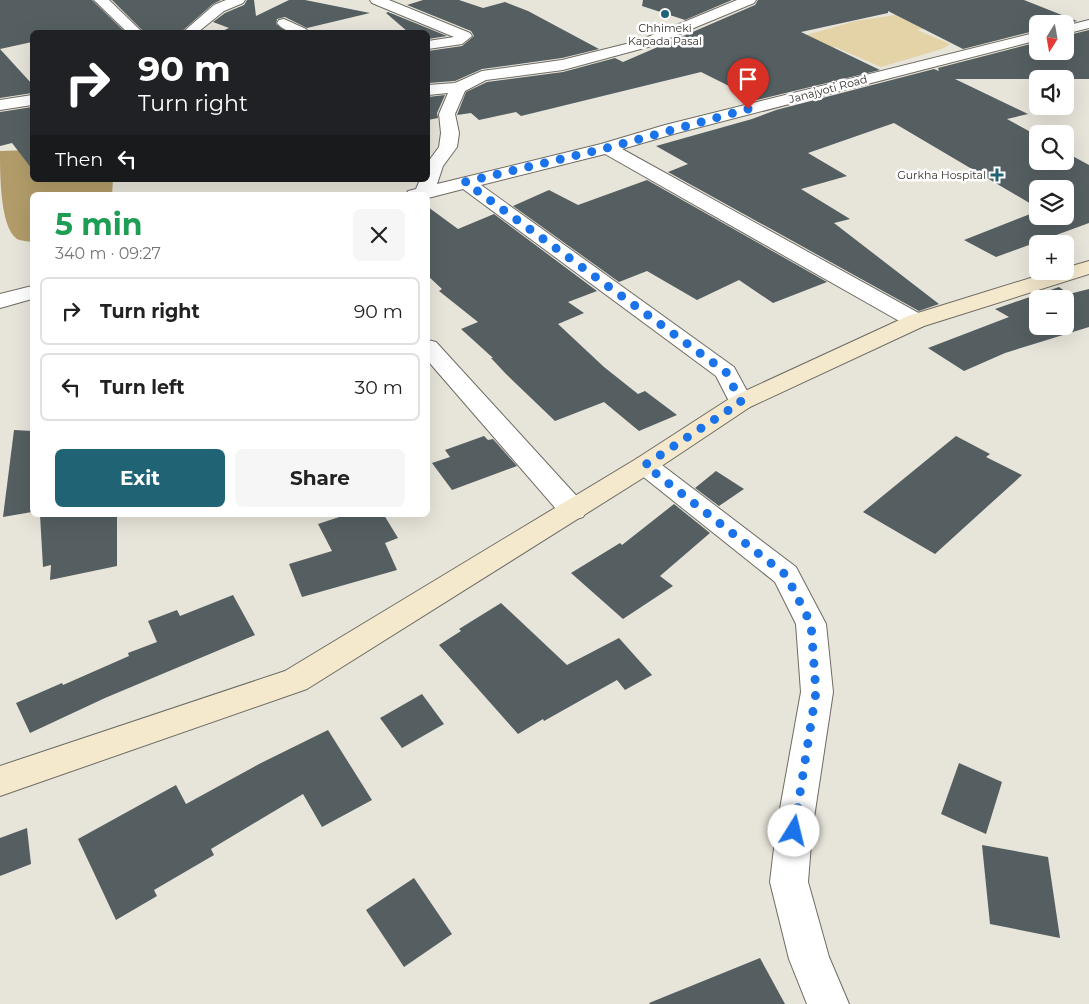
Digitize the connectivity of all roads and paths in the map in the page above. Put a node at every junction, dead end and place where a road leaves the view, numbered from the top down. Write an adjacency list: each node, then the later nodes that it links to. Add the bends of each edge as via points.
1 (101, 0): 8 (street)
2 (238, 0): 9 (street, via 219,8)
3 (377, 0): 12 (street, via 465,36 457,41)
4 (747, 0): 15 (street, via 643,44 563,65)
5 (284, 23): 10 (street)
6 (1089, 24): 7 (street)
7 (1074, 28)
8 (132, 30)
9 (192, 30)
10 (296, 30)
11 (1029, 38): 22 (street, Janajyoti Road)
12 (434, 44): 13 (street)
13 (455, 54)
14 (468, 65): 15 (street)
15 (482, 76): 16 (street)
16 (458, 88): 17 (street); 23 (street, via 447,114 448,147)
17 (430, 90)
18 (30, 100): 19 (street)
19 (0, 105)
20 (30, 115): 21 (street)
21 (0, 116)
22 (607, 148): 24 (street, Janajyoti Road); 29 (street)
23 (430, 174)
24 (465, 182): 25 (street, Janajyoti Road); 31 (street, via 726,372)
25 (428, 192)
26 (1089, 267): 29 (street)
27 (30, 292): 28 (street)
28 (0, 300)
29 (916, 321): 31 (street)
30 (430, 350): 33 (street)
31 (741, 402): 32 (street)
32 (645, 465): 33 (street); 35 (street, via 786,575 811,624 816,692 789,882 809,959)
33 (573, 510): 34 (street, via 296,680)
34 (0, 782)
35 (828, 1004)

